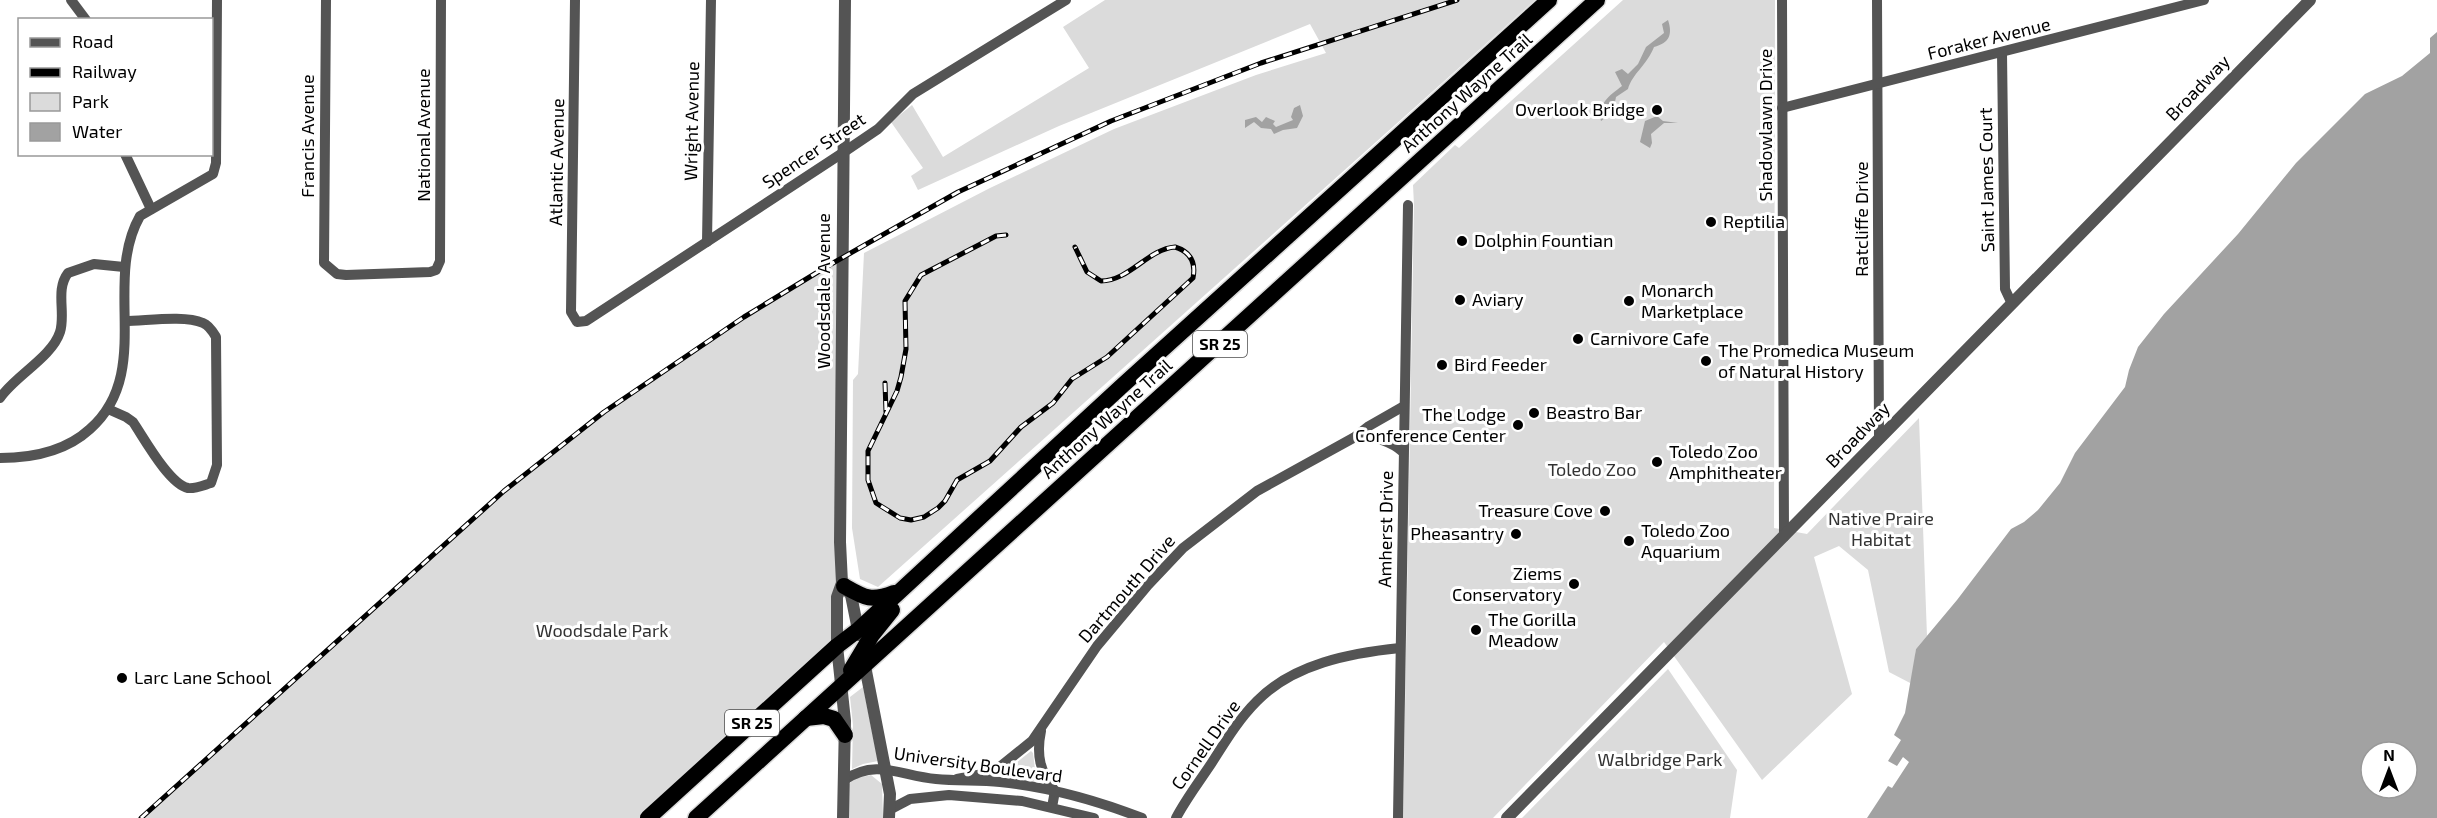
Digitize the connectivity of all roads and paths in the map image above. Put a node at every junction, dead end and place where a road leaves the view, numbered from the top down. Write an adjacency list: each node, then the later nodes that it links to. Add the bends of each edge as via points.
1 (71, 0): 15 (street)
2 (217, 0): 22 (street, via 213,174)
3 (326, 0): 25 (street, Francis Avenue, via 324,263 337,274 346,275)
4 (441, 0): 25 (street, National Avenue, via 440,261)
5 (575, 0): 28 (street, Atlantic Avenue, via 571,312)
6 (711, 0): 23 (street, Wright Avenue)
7 (845, 0): 19 (street, Woodsdale Avenue)
8 (1549, 0): 36 (highway, Anthony Wayne Trail / SR 25)
9 (1597, 0): 43 (highway, Anthony Wayne Trail / SR 25)
10 (1782, 0): 18 (street, Shadowlawn Drive)
11 (1877, 0): 17 (street, Ratcliffe Drive)
12 (2204, 0): 16 (street, Foraker Avenue)
13 (2310, 0): 26 (street, Broadway)
14 (1060, 2): 19 (street, Spencer Street, via 913,94 878,129)
15 (84, 18)
16 (2002, 53): 17 (street, Foraker Avenue); 26 (street, Saint James Court, via 2005,289)
17 (1878, 83): 18 (street, Foraker Avenue); 33 (street, Ratcliffe Drive)
18 (1782, 108): 37 (street, Shadowlawn Drive)
19 (844, 152): 23 (street, Spencer Street); 38 (street, Woodsdale Avenue, via 840,530)
20 (126, 156): 22 (street)
21 (1408, 205): 30 (street, Amherst Drive)
22 (152, 209): 24 (street, via 140,216 134,227)
23 (707, 242): 28 (street, Spencer Street, via 586,321)
24 (124, 267): 27 (street); 29 (street, via 94,264 68,273 62,286 59,334)
25 (436, 270)
26 (2012, 304): 33 (street, Broadway)
27 (125, 321): 31 (street, via 119,386); 31 (street, via 192,320 212,330 216,338 217,465 211,483 191,488 178,483 133,423)
28 (577, 322)
29 (0, 398)
30 (1404, 406): 32 (street, Dartmouth Drive); 34 (street, Amherst Drive)
31 (108, 408): 35 (street, via 86,433 61,448 32,456)
32 (1355, 437): 34 (street, via 1376,437); 46 (street, Dartmouth Drive, via 1257,491 1183,548 1097,645)
33 (1879, 438): 37 (street, Broadway)
34 (1403, 452): 42 (street, Amherst Drive)
35 (0, 458)
36 (966, 530): 39 (highway, Anthony Wayne Trail / SR 25); 43 (highway, via 941,566 893,609 872,635)
37 (1784, 537): 62 (street, Broadway)
38 (843, 584): 39 (highway, via 873,599); 40 (street, Woodsdale Avenue, via 851,596); 41 (street, Woodsdale Avenue, via 837,597)
39 (901, 590): 40 (highway, Anthony Wayne Trail / SR 25)
40 (858, 630): 41 (highway, Anthony Wayne Trail / SR 25); 43 (street, Woodsdale Avenue)
41 (837, 646): 44 (street, Woodsdale Avenue); 55 (highway, Anthony Wayne Trail / SR 25)
42 (1400, 648): 60 (street, Cornell Drive, via 1359,652 1319,664 1286,679 1259,699 1237,724); 61 (street, Amherst Drive)
43 (863, 658): 44 (highway, Anthony Wayne Trail / SR 25); 48 (street, Woodsdale Avenue)
44 (841, 686): 45 (highway, Anthony Wayne Trail / SR 25); 47 (street, Woodsdale Avenue)
45 (806, 718): 47 (highway, via 834,719); 56 (highway, Anthony Wayne Trail / SR 25)
46 (1041, 731): 49 (street, Dartmouth Drive, via 1022,752 1001,766 988,773); 51 (street, via 1040,766)
47 (844, 735): 50 (street, Woodsdale Avenue)
48 (885, 769): 49 (street, University Boulevard); 50 (street, University Boulevard, via 855,773); 54 (street, Woodsdale Avenue)
49 (954, 779): 51 (street, University Boulevard); 52 (street)
50 (844, 780): 57 (street, Woodsdale Avenue)
51 (1055, 791): 53 (street); 59 (street, University Boulevard)
52 (949, 795): 53 (street, University Boulevard, via 997,797); 54 (street, University Boulevard, via 910,799)
53 (1052, 807): 58 (street, University Boulevard)
54 (889, 814)
55 (648, 818)
56 (696, 818)
57 (843, 818)
58 (1094, 818)
59 (1142, 818)
60 (1176, 818)
61 (1398, 818)
62 (1507, 818)

